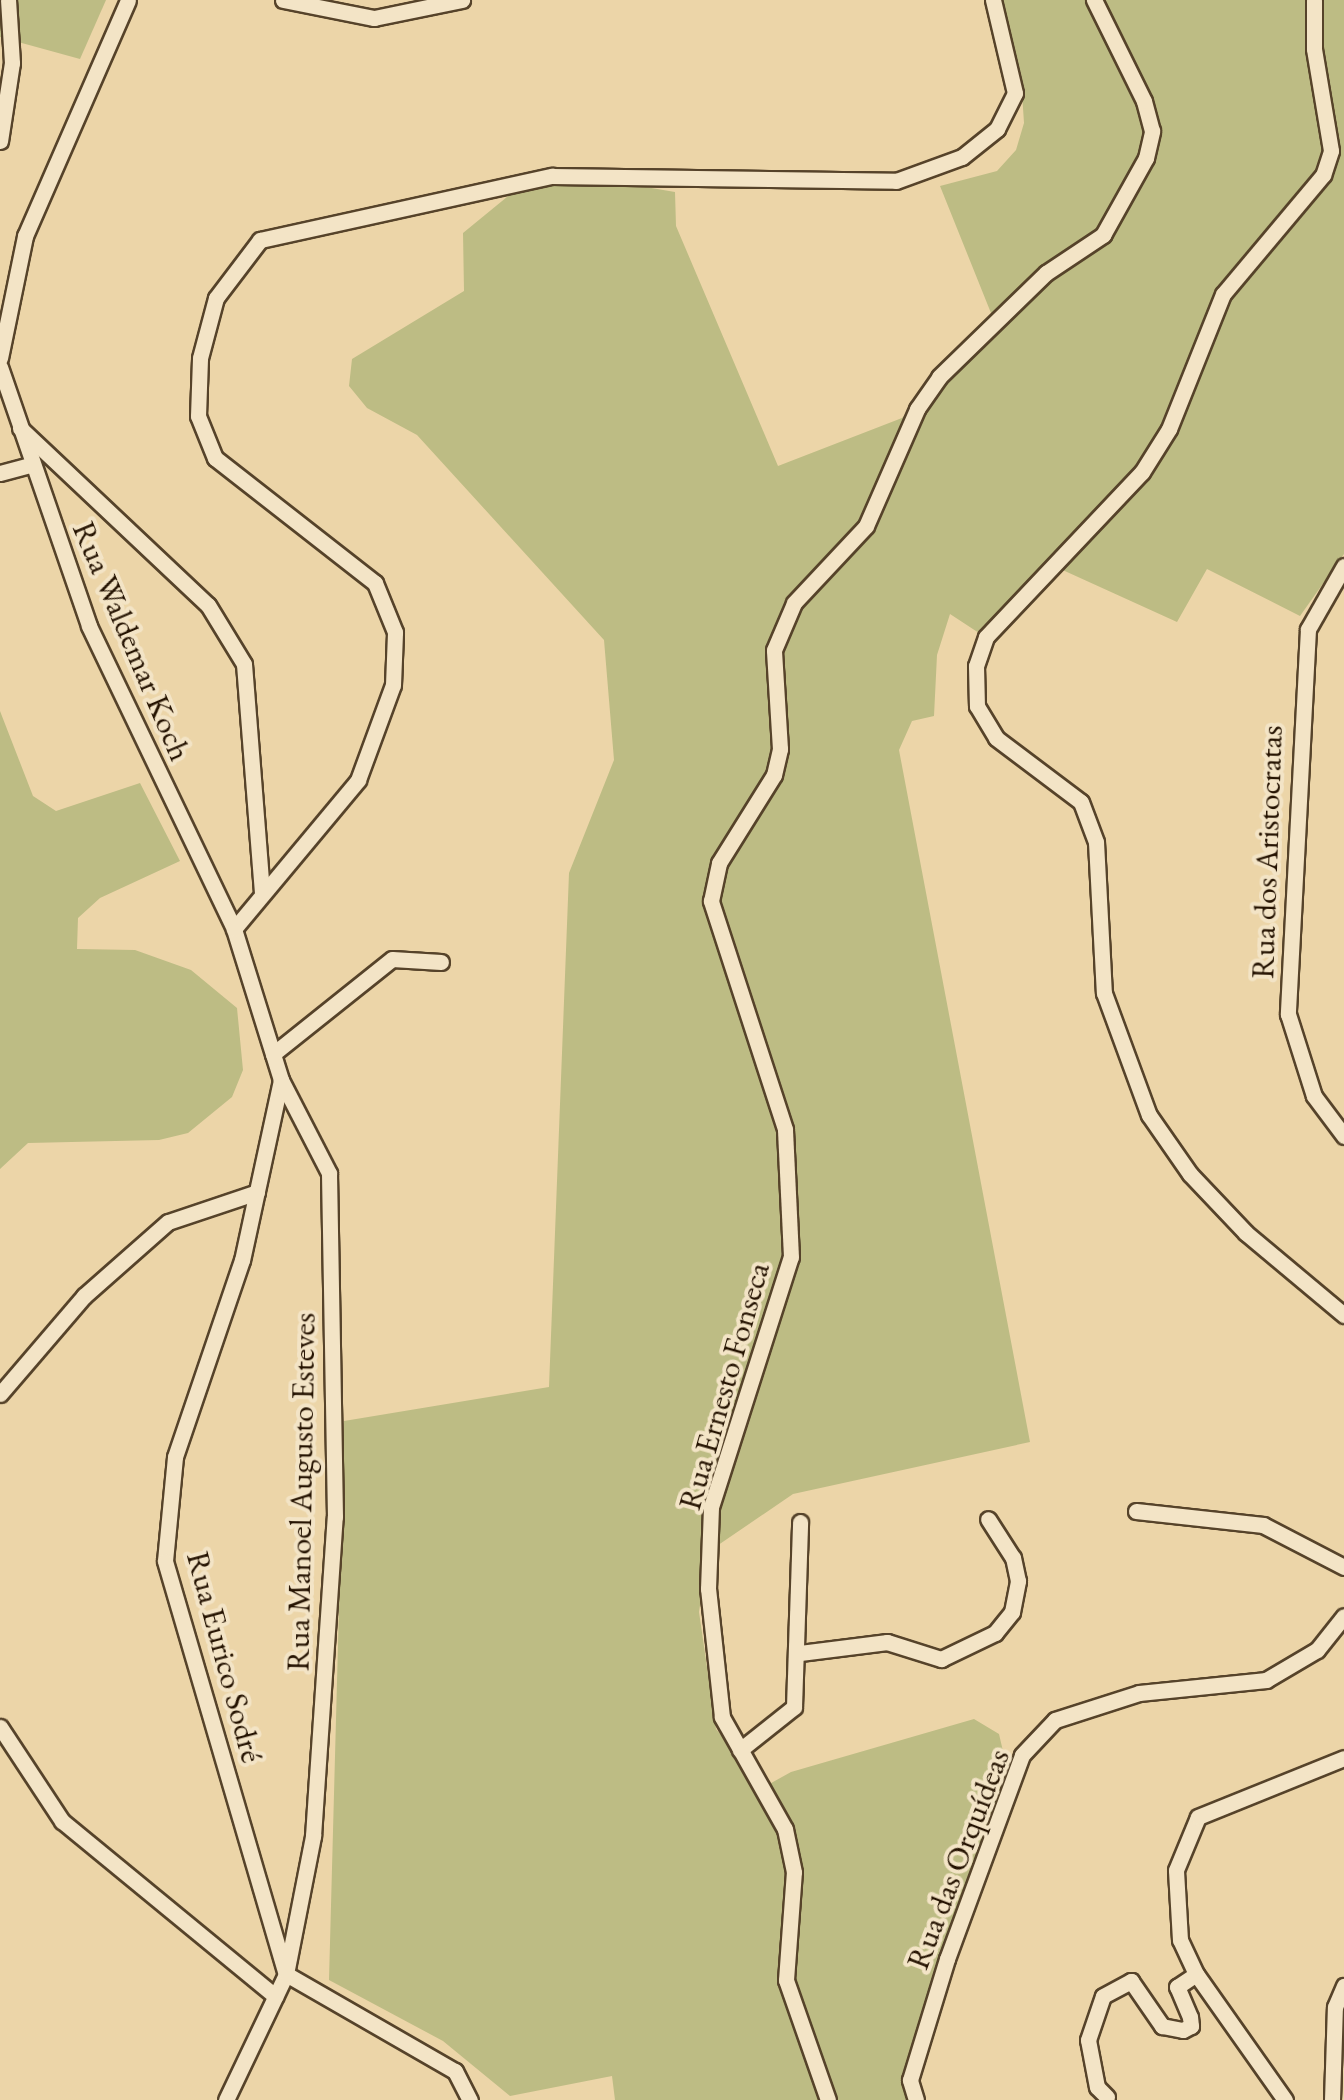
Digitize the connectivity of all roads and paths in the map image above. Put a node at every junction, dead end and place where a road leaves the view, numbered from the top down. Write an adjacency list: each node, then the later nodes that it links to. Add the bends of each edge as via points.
1 (8, 0): 8 (street, via 12,63)
2 (283, 0): 3 (street, via 374,18)
3 (462, 0)
4 (993, 0): 15 (street, via 1015,93 997,129 962,157 896,181 552,176 260,240 216,298 200,358 198,416 214,458 374,583 395,632 393,685 358,780)
5 (1094, 0): 31 (street, Rua Ernesto Fonseca, via 1144,101 1152,130 1146,158 1103,235 1046,273 939,377 917,408 866,526 794,602 774,650 780,749 774,775 719,863 712,901 785,1129 791,1257 712,1507 708,1589 722,1716)
6 (1314, 0): 22 (street, via 1314,49 1331,151 1323,175 1222,294 1170,429 1142,472 986,637 976,666 977,706 996,738 1081,802 1096,842 1104,993 1149,1115 1190,1174 1246,1233)
7 (133, 2): 9 (street, via 25,236)
8 (0, 141)
9 (0, 358)
10 (0, 367): 11 (street, Rua Waldemar Koch)
11 (20, 428): 12 (street, Rua Waldemar Koch); 15 (street, via 208,605 244,664)
12 (29, 465): 13 (street); 16 (street, Rua Waldemar Koch, via 89,626)
13 (0, 473)
14 (1344, 566): 20 (street, Rua dos Aristocratas, via 1308,629 1288,1014 1314,1096)
15 (262, 892): 16 (street)
16 (234, 929): 18 (street, Rua Eurico Sodré)
17 (441, 962): 18 (street, via 392,959)
18 (272, 1054): 19 (street, Rua Eurico Sodré)
19 (280, 1080): 21 (street, Rua Eurico Sodré); 33 (street, Rua Manoel Augusto Esteves, via 330,1173 334,1294 335,1517 313,1836)
20 (1344, 1136)
21 (257, 1192): 23 (street, via 168,1222 84,1296); 33 (street, Rua Eurico Sodré, via 242,1260 174,1458 166,1561)
22 (1344, 1314)
23 (0, 1394)
24 (1136, 1512): 27 (street, via 1263,1526)
25 (988, 1519): 29 (street, via 1013,1558 1018,1581 1012,1612 995,1633 941,1659 887,1642)
26 (800, 1522): 29 (street)
27 (1344, 1567)
28 (1344, 1616): 41 (street, Rua das Orquídeas, via 1317,1650 1266,1680 1139,1693 1055,1720 1022,1755 947,1959 910,2080)
29 (800, 1653): 31 (street, via 791,1714)
30 (0, 1728): 36 (street, via 62,1821)
31 (740, 1750): 40 (street, Rua Ernesto Fonseca, via 784,1829 794,1872 786,1980)
32 (1344, 1758): 34 (street, via 1198,1818 1176,1870 1180,1940)
33 (286, 1974): 36 (street); 39 (street, via 455,2071)
34 (1196, 1974): 37 (street, via 1177,1987 1190,2016 1191,2026 1183,2030 1162,2026 1131,1980 1103,1996 1088,2040 1097,2087); 42 (street)
35 (1344, 1986): 43 (street, via 1335,2007)
36 (275, 1996): 38 (street)
37 (1107, 2097)
38 (226, 2100)
39 (470, 2100)
40 (828, 2100)
41 (916, 2100)
42 (1285, 2100)
43 (1332, 2100)

